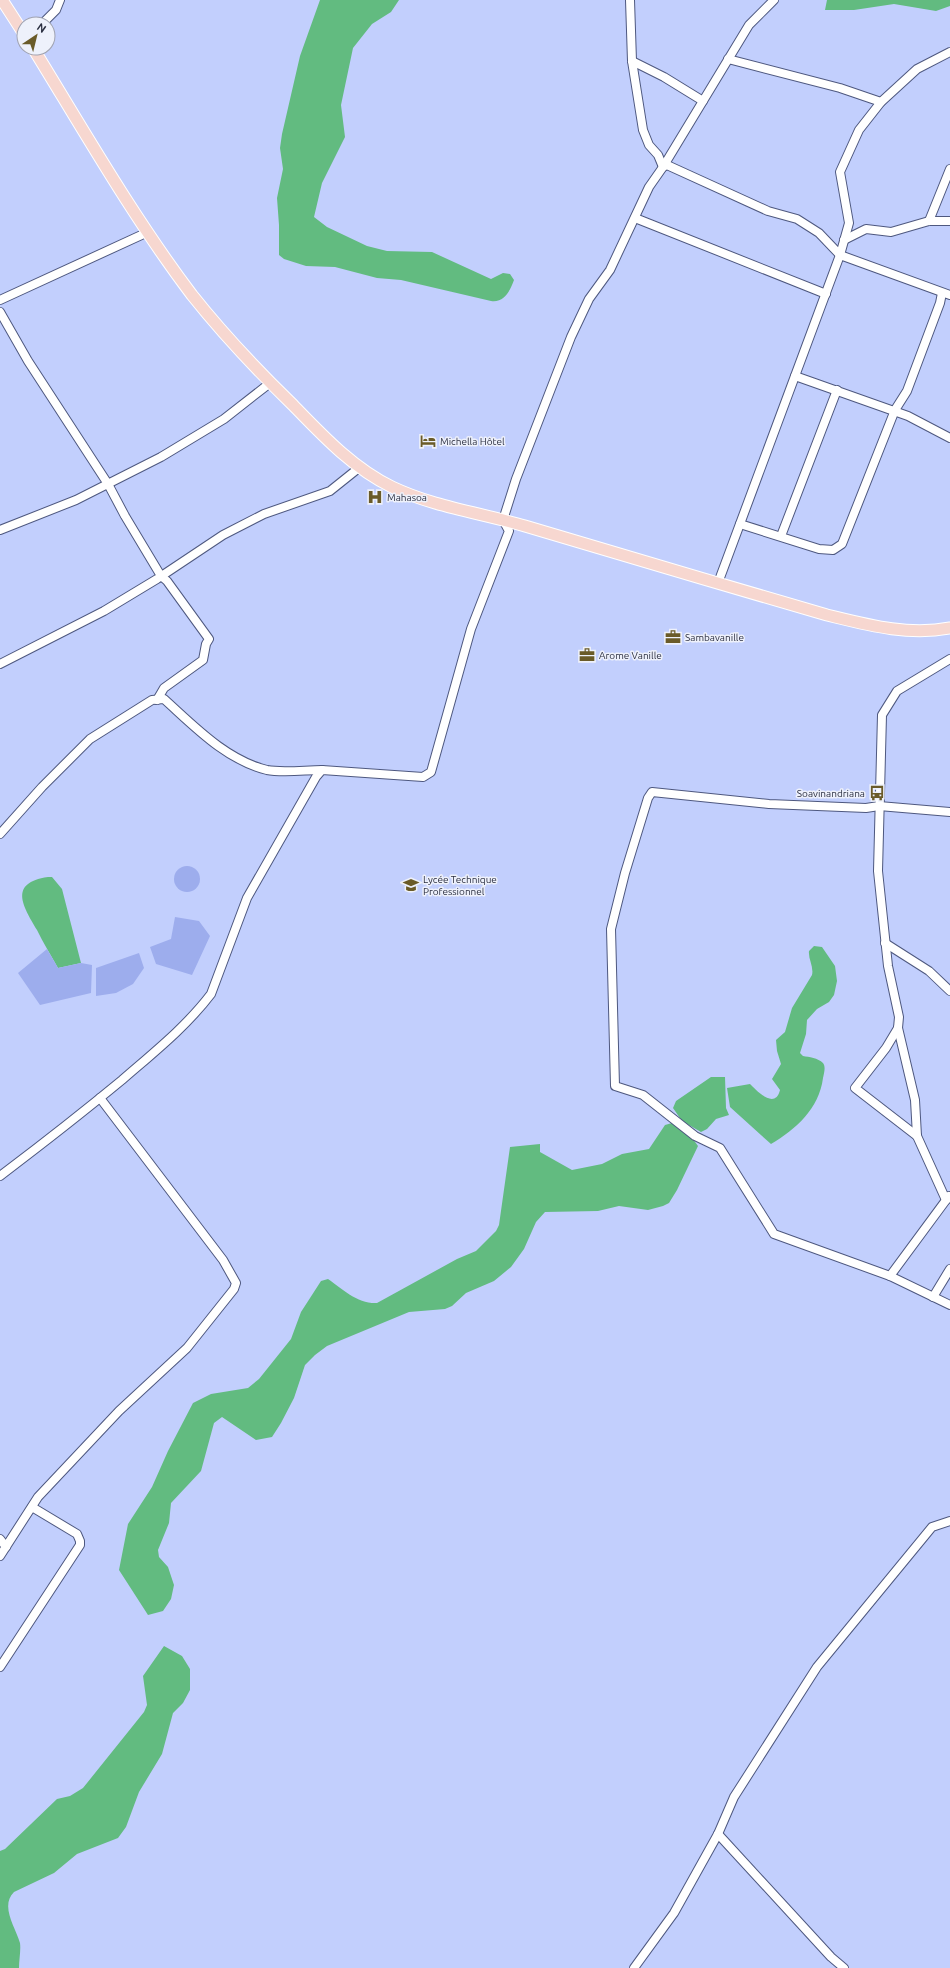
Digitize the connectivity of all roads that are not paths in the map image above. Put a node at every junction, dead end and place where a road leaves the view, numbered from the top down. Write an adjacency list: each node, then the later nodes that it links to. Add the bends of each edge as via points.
1 (2, 0): 6 (main road)
2 (60, 0): 5 (street)
3 (630, 0): 10 (street)
4 (774, 0): 9 (street, via 749,25)
5 (50, 16)
6 (16, 22)
7 (950, 52): 12 (street, via 917,69)
8 (38, 56): 18 (main road)
9 (728, 59): 11 (street); 12 (street, via 840,88)
10 (632, 61): 11 (street); 13 (street, via 643,130 649,146 658,155)
11 (703, 101): 13 (street)
12 (881, 102): 19 (street, via 859,130 840,172 849,223)
13 (663, 167): 15 (street, via 649,187); 20 (street, via 667,165 768,211 797,219 819,233)
14 (950, 168): 16 (street)
15 (635, 218): 21 (street); 32 (street, via 610,270 590,299 571,337 516,479)
16 (929, 221): 17 (street); 19 (street, via 891,232 866,229)
17 (950, 221)
18 (148, 232): 23 (street); 26 (main road, via 193,296 237,349)
19 (844, 240): 20 (street)
20 (840, 255): 21 (street); 22 (street)
21 (826, 294): 25 (street)
22 (946, 294): 28 (street, via 906,391)
23 (0, 300)
24 (0, 312): 31 (street, via 28,361)
25 (795, 376): 27 (street); 33 (street)
26 (270, 383): 30 (main road, via 337,450); 31 (street, via 224,419 161,457)
27 (836, 390): 28 (street); 35 (street)
28 (895, 410): 29 (street); 35 (street, via 842,544 833,550)
29 (950, 438)
30 (360, 467): 32 (main road, via 381,481 410,494); 36 (street, via 330,491 264,514 223,534)
31 (108, 484): 34 (street, via 76,500); 36 (street, via 124,516)
32 (504, 520): 37 (main road); 42 (street, via 509,531 471,629 431,772 423,777)
33 (740, 524): 35 (street); 37 (street)
34 (0, 530)
35 (781, 536)
36 (161, 576): 40 (street, via 104,611); 41 (street, via 209,639 203,660 164,688)
37 (718, 583): 38 (main road, via 874,627 906,631)
38 (950, 628)
39 (950, 659): 43 (street, via 897,691 882,715)
40 (0, 664)
41 (157, 700): 42 (street, via 164,699 230,754 252,765 268,770); 45 (street, via 152,700 90,739)
42 (322, 770): 49 (street, via 247,898 211,994 163,1046)
43 (879, 806): 44 (street); 46 (street, via 878,871); 54 (street, via 866,808 769,804 652,792 625,873 611,929 615,1086 643,1095 695,1136 720,1148 774,1234)
44 (950, 812)
45 (0, 834)
46 (886, 943): 47 (street, via 929,971); 48 (street, via 888,966 899,1017)
47 (950, 991)
48 (898, 1028): 50 (street, via 915,1100); 50 (street, via 856,1088)
49 (100, 1098): 51 (street); 57 (street, via 223,1260 236,1283 234,1289 187,1348 113,1417)
50 (917, 1136): 52 (street)
51 (0, 1176)
52 (948, 1198): 54 (street)
53 (950, 1270): 55 (street)
54 (890, 1276): 55 (street)
55 (933, 1297): 56 (street)
56 (950, 1305)
57 (32, 1507): 60 (street); 62 (street, via 77,1534 80,1545)
58 (950, 1521): 63 (street, via 932,1527 817,1667 734,1797)
59 (0, 1539): 60 (street)
60 (6, 1547): 61 (street)
61 (0, 1556)
62 (0, 1667)
63 (718, 1834): 64 (street, via 674,1913); 65 (street)
64 (634, 1968)
65 (844, 1968)

